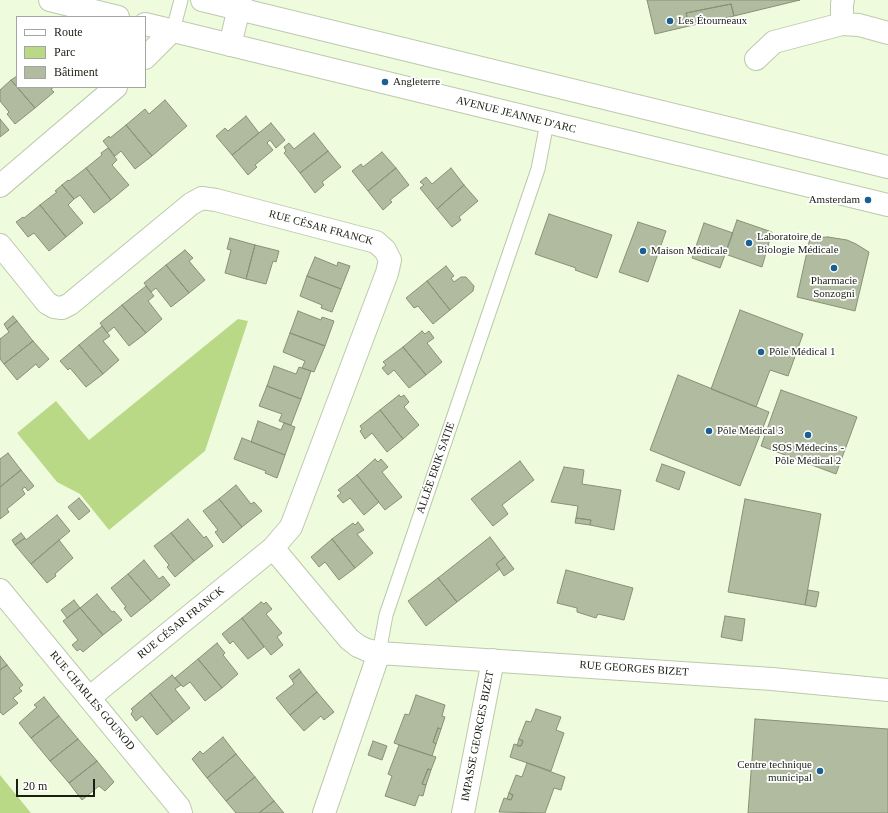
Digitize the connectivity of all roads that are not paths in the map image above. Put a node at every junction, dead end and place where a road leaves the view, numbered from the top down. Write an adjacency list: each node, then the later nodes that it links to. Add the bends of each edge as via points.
1 (50, 0): 6 (street)
2 (181, 0): 9 (lane)
3 (202, 0): 5 (street)
4 (843, 0): 8 (street)
5 (239, 4): 11 (street); 16 (street)
6 (114, 16)
7 (146, 24): 9 (street, AVENUE JEANNE D'ARC)
8 (842, 24): 10 (street, via 859,25); 13 (street, via 774,42)
9 (173, 30): 11 (street, AVENUE JEANNE D'ARC); 12 (street)
10 (888, 33)
11 (230, 44): 15 (street, AVENUE JEANNE D'ARC)
12 (146, 57)
13 (756, 59)
14 (115, 88): 17 (street)
15 (546, 123): 18 (street, AVENUE JEANNE D'ARC); 22 (lane, ALLÉE ERIK SATIE, via 538,169 386,615)
16 (888, 167)
17 (0, 186)
18 (888, 205)
19 (0, 245): 20 (street, RUE CÉSAR FRANCK, via 47,302 54,307 62,308 191,204 202,198 376,242 385,250 390,260 387,273 294,520)
20 (273, 548): 22 (street, via 349,639 358,646); 25 (street, RUE CÉSAR FRANCK)
21 (0, 590): 25 (street, RUE CHARLES GOUNOD)
22 (379, 653): 23 (street, RUE GEORGES BIZET); 27 (street, ALLÉE ERIK SATIE)
23 (493, 660): 24 (street, RUE GEORGES BIZET, via 772,679); 28 (street, IMPASSE GEORGES BIZET)
24 (888, 690)
25 (90, 698): 26 (street, RUE CHARLES GOUNOD, via 179,807)
26 (181, 813)
27 (324, 813)
28 (463, 813)

